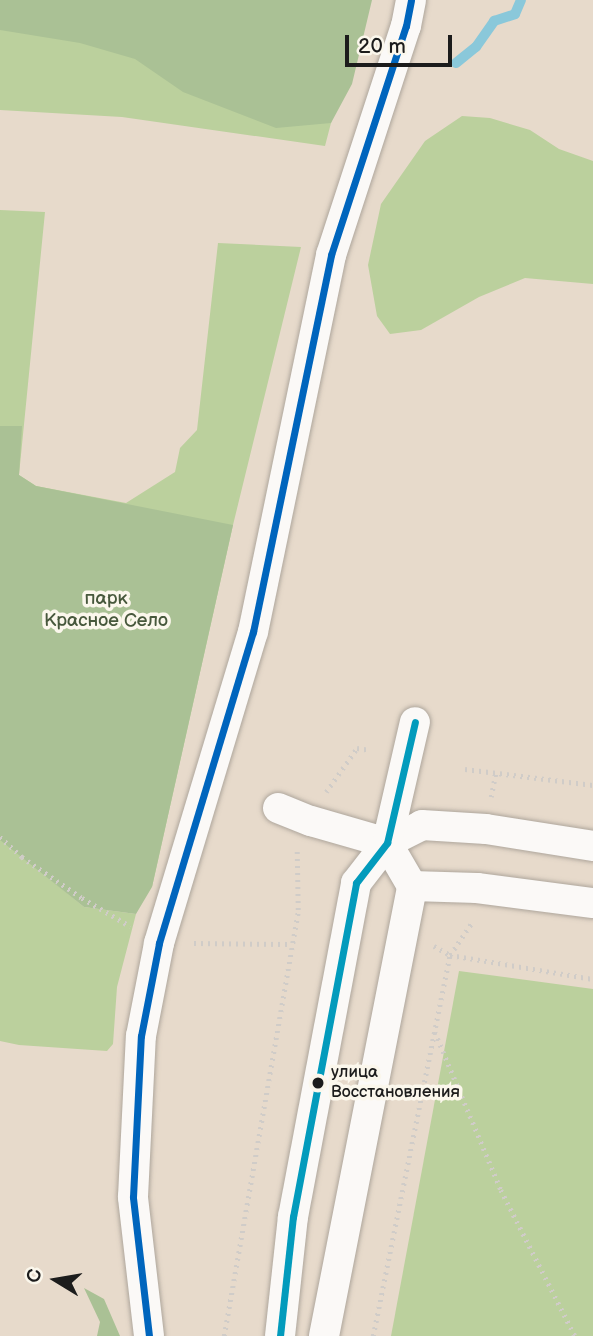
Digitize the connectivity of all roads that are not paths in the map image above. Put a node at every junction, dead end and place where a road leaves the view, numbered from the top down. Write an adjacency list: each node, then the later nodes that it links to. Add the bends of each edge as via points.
1 (411, 0): 8 (street, via 331,255 253,632 159,943 141,1036 133,1197)
2 (415, 722): 4 (street)
3 (278, 808): 4 (street)
4 (387, 843): 5 (street, via 422,825); 6 (street); 9 (street, via 356,883 293,1217)
5 (593, 846)
6 (412, 886): 7 (street, via 477,888); 10 (street)
7 (593, 903)
8 (149, 1336)
9 (280, 1336)
10 (324, 1336)

